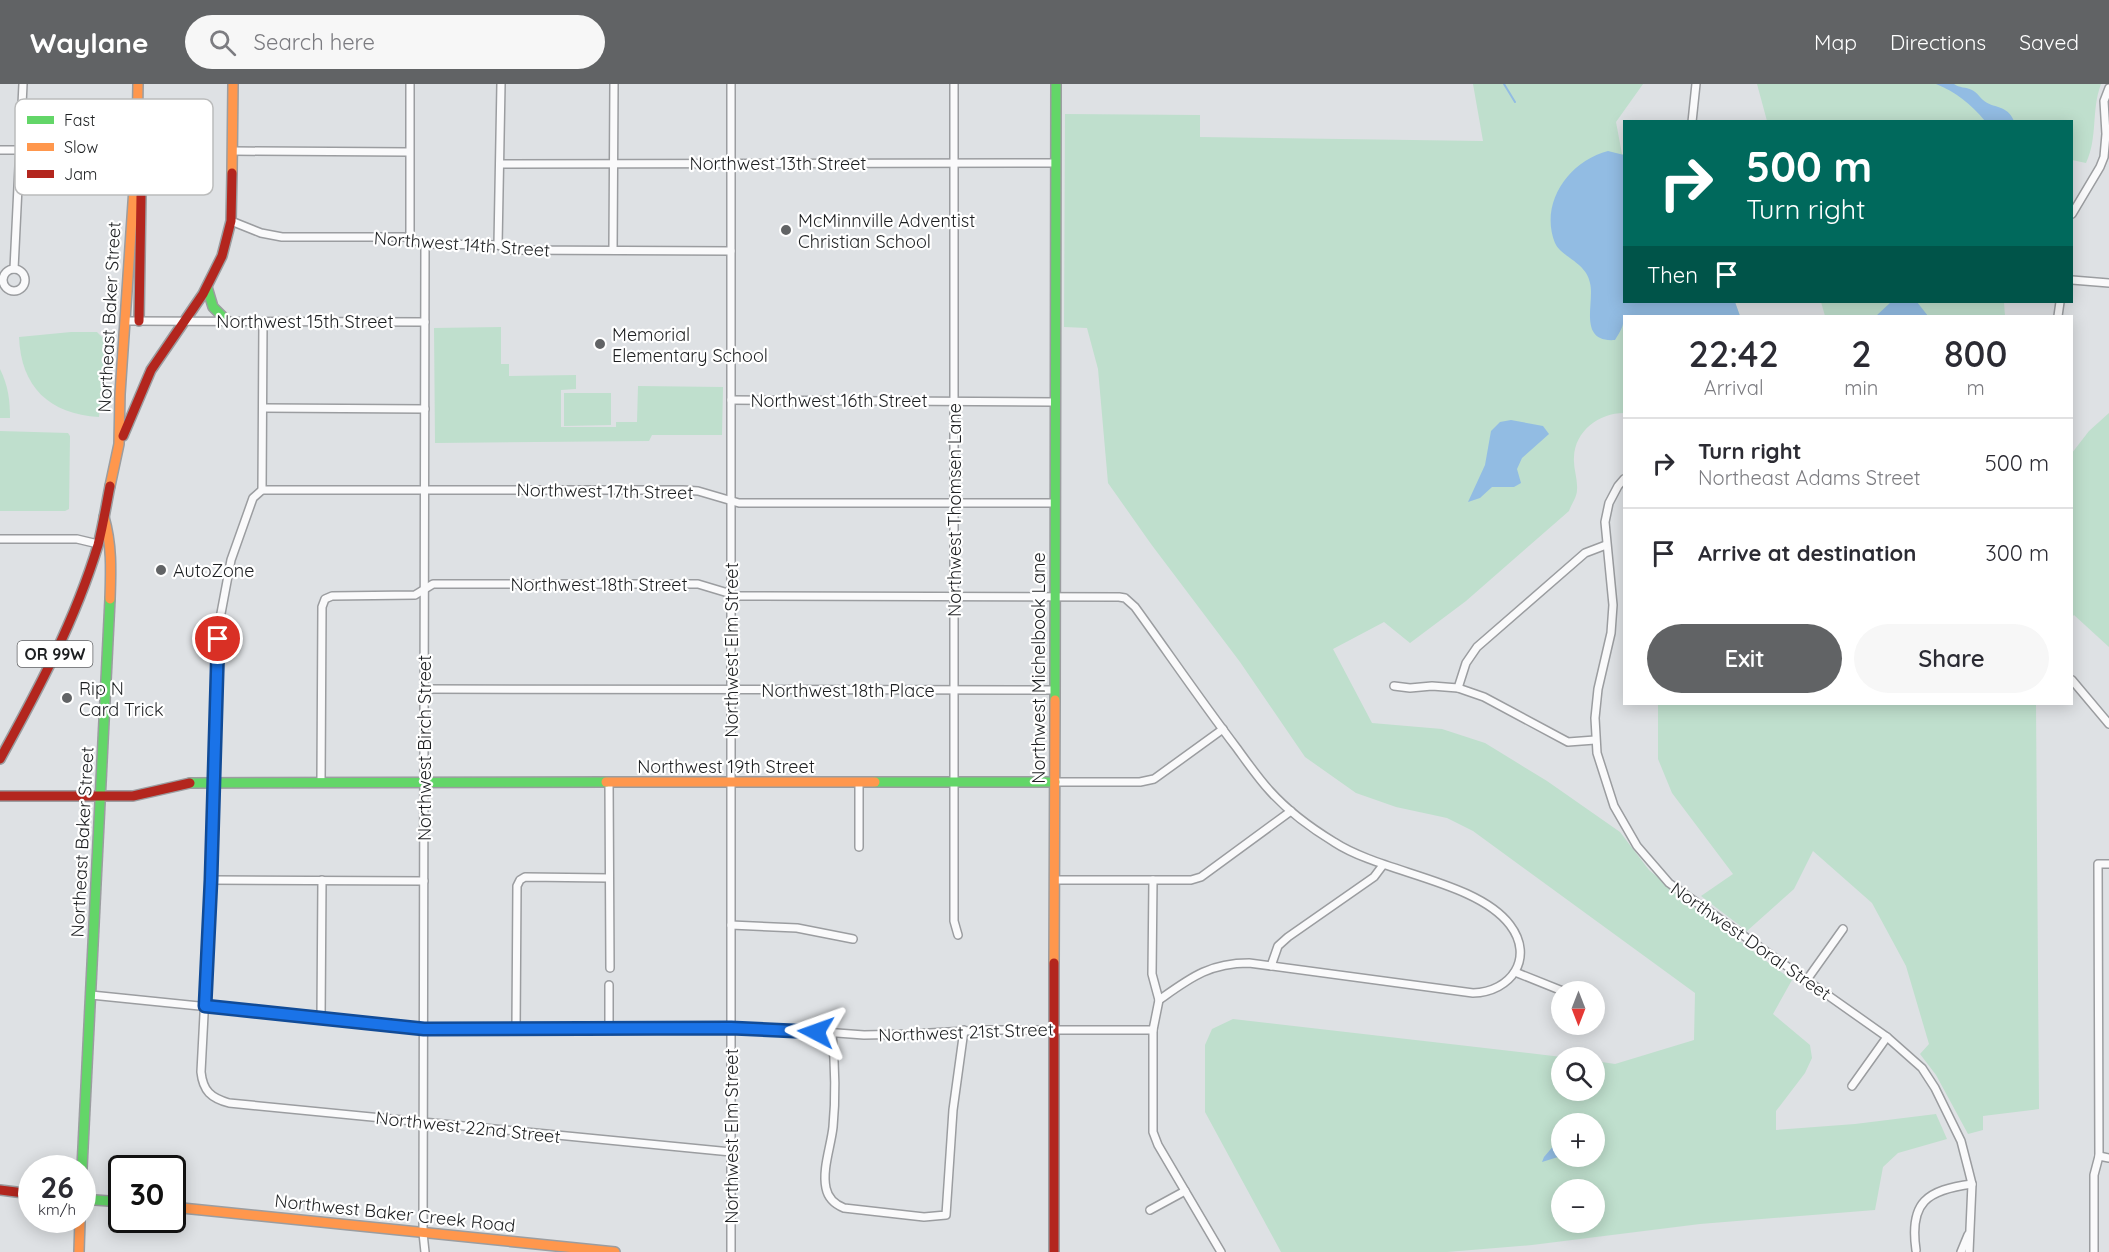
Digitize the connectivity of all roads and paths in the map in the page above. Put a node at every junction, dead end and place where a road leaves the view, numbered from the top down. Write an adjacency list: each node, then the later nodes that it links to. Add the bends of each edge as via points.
1 (23, 84): 12 (street)
2 (138, 84): 13 (main road, Northeast Baker Street / OR 99W)
3 (233, 84): 15 (main road, OR 99W)
4 (410, 84): 16 (street)
5 (501, 84): 19 (street)
6 (614, 84): 20 (street)
7 (731, 84): 21 (street, Northwest Elm Street)
8 (954, 84): 17 (street, Northwest Thomsen Lane)
9 (1056, 84): 18 (main road, Northwest Michelbook Lane)
10 (1696, 84): 14 (street)
11 (2109, 88): 25 (street, via 2104,102 2104,157)
12 (22, 99)
13 (138, 99)
14 (1692, 120)
15 (233, 151): 16 (street); 26 (main road, OR 99W)
16 (409, 152): 27 (street)
17 (954, 163): 18 (street, Northwest 13th Street); 21 (street, Northwest 13th Street); 43 (street, Northwest Thomsen Lane)
18 (1056, 163): 44 (main road, Northwest Michelbook Lane)
19 (500, 164): 20 (street, Northwest 13th Street); 29 (street)
20 (613, 164): 21 (street, Northwest 13th Street); 30 (street)
21 (731, 164): 31 (street, Northwest Elm Street)
22 (18, 195): 32 (street)
23 (134, 195): 36 (main road, Northeast Baker Street / OR 99W)
24 (141, 195): 37 (main road)
25 (2073, 212)
26 (231, 222): 27 (street, Northwest 14th Street, via 282,237); 35 (main road, OR 99W, via 222,256)
27 (410, 238): 28 (street, Northwest 14th Street)
28 (425, 244): 29 (street, Northwest 14th Street); 41 (street, Northwest Birch Street)
29 (498, 245): 30 (street, Northwest 14th Street, via 511,250)
30 (613, 250): 31 (street, Northwest 14th Street)
31 (731, 251): 42 (street, Northwest Elm Street)
32 (14, 268)
33 (2073, 280): 34 (street)
34 (2109, 283)
35 (207, 287): 38 (main road, OR 99W); 39 (main road, via 209,303)
36 (125, 321): 37 (street, Northwest 15th Street); 47 (main road, Northeast Baker Street / OR 99W)
37 (139, 321): 38 (street, Northwest 15th Street)
38 (185, 321): 39 (street, Northwest 15th Street); 47 (main road, OR 99W, via 151,370)
39 (227, 321): 40 (street, Northwest 15th Street)
40 (263, 321): 41 (street, Northwest 15th Street); 45 (street)
41 (426, 322): 46 (street, Northwest Birch Street)
42 (731, 400): 43 (street, Northwest 16th Street); 51 (street, Northwest Elm Street)
43 (954, 401): 44 (street, Northwest 16th Street); 52 (street, Northwest Thomsen Lane)
44 (1054, 402): 53 (main road, Northwest Michelbook Lane)
45 (263, 408): 46 (street); 49 (street)
46 (425, 409): 50 (street, Northwest Birch Street)
47 (119, 444): 54 (main road, OR 99W)
48 (1623, 480): 57 (street, Northwest Doral Street, via 1609,503)
49 (262, 490): 50 (street, Northwest 17th Street); 73 (street, via 253,498 231,560 220,613)
50 (425, 490): 51 (street, Northwest 17th Street, via 683,490); 58 (street, Northwest Birch Street)
51 (731, 502): 52 (street, Northwest 17th Street); 59 (street, Northwest Elm Street)
52 (954, 502): 53 (street, Northwest 17th Street); 61 (street, Northwest Thomsen Lane)
53 (1055, 503): 60 (main road, Northwest Michelbook Lane)
54 (104, 518): 56 (main road, OR 99W); 82 (main road, Northeast Baker Street, via 112,550)
55 (0, 539): 56 (street, via 77,539)
56 (98, 544): 72 (main road, OR 99W, via 47,673)
57 (1606, 545): 64 (street, via 1586,553 1477,647 1466,663); 71 (street, Northwest Doral Street, via 1613,605 1596,702)
58 (424, 590): 59 (street, Northwest 18th Street, via 434,584 698,584); 65 (street, Northwest Birch Street); 74 (street, Northwest 18th Street, via 415,595 325,599)
59 (731, 595): 61 (street, Northwest 18th Street); 67 (street, Northwest Elm Street)
60 (1055, 596): 61 (street, Northwest 18th Street); 68 (main road, Northwest Michelbook Lane); 70 (street, Northwest 18th Street, via 1119,597 1130,602)
61 (954, 597): 66 (street, Northwest Thomsen Lane)
62 (2073, 681): 69 (street)
63 (1394, 686): 64 (street)
64 (1458, 688): 71 (street, via 1484,697 1568,742)
65 (424, 689): 67 (street, Northwest 18th Place); 75 (street, Northwest Birch Street)
66 (954, 689): 67 (street, Northwest 18th Place); 68 (street, Northwest 18th Place); 79 (street, Northwest Thomsen Lane)
67 (730, 690): 77 (street, Northwest Elm Street)
68 (1055, 690): 80 (main road, Northwest Michelbook Lane)
69 (2109, 724)
70 (1223, 729): 80 (street, Northwest 19th Street, via 1154,779); 83 (street, Northwest 18th Street, via 1270,791)
71 (1595, 740): 100 (street, Northwest Doral Street, via 1601,768 1622,822 1657,871 1684,895)
72 (0, 759)
73 (214, 782): 74 (main road, Northwest 19th Street); 82 (main road, Northwest 19th Street, via 191,782 133,796); 88 (street)
74 (321, 782): 75 (main road, Northwest 19th Street)
75 (424, 782): 76 (main road, Northwest 19th Street); 92 (street, Northwest Birch Street)
76 (609, 782): 77 (main road, Northwest 19th Street); 87 (street)
77 (732, 782): 78 (main road, Northwest 19th Street); 93 (street, Northwest Elm Street)
78 (859, 782): 79 (main road, Northwest 19th Street); 84 (street)
79 (954, 782): 80 (main road, Northwest 19th Street); 95 (street, Northwest Thomsen Lane, via 954,921)
80 (1055, 782): 90 (main road, Northwest Michelbook Lane)
81 (0, 796): 82 (main road, Northwest 19th Street)
82 (100, 796): 103 (main road, Northeast Baker Street)
83 (1291, 811): 86 (street, Northwest 18th Street, via 1336,844); 91 (street, via 1201,876 1191,880)
84 (859, 848)
85 (2109, 864): 120 (street, via 2098,864)
86 (1383, 865): 97 (street, via 1374,876 1278,946); 99 (street, Northwest 18th Street, via 1449,887 1498,912 1520,947)
87 (609, 878): 98 (street); 109 (street, via 520,880)
88 (211, 880): 89 (street); 105 (street)
89 (322, 880): 92 (street); 106 (street)
90 (1055, 880): 91 (street); 111 (main road, Northwest Michelbook Lane)
91 (1153, 880): 104 (street, via 1152,974)
92 (424, 881): 108 (street, Northwest Birch Street)
93 (730, 925): 96 (street, via 797,928); 107 (street, Northwest Elm Street)
94 (1842, 929): 100 (street)
95 (958, 935)
96 (853, 939)
97 (1271, 966): 99 (street, via 1473,993 1506,984); 104 (street, via 1228,963 1208,968)
98 (610, 968)
99 (1515, 972): 102 (street)
100 (1806, 981): 115 (street, Northwest Doral Street)
101 (609, 985): 110 (street)
102 (1551, 986)
103 (92, 995): 105 (street, Northwest 21st Street); 119 (main road, Northeast Baker Street)
104 (1159, 1000): 113 (street)
105 (205, 1006): 106 (street, Northwest 21st Street); 117 (street, Northwest 22nd Street, via 202,1083 216,1099)
106 (321, 1018): 108 (street, Northwest 21st Street)
107 (731, 1028): 110 (street, Northwest 21st Street); 114 (street, Northwest 21st Street); 118 (street, Northwest Elm Street)
108 (424, 1029): 109 (street, Northwest 21st Street); 117 (street, Northwest Birch Street)
109 (516, 1029): 110 (street, Northwest 21st Street)
110 (609, 1029)
111 (1055, 1029): 112 (street, Northwest 21st Street); 113 (street, Northwest 21st Street); 136 (main road, Northwest Michelbook Lane)
112 (964, 1030): 114 (street, Northwest 21st Street); 114 (street, via 952,1110 946,1215 924,1217 844,1208 828,1195 825,1178 835,1080)
113 (1154, 1030): 124 (street, via 1153,1132)
114 (832, 1033)
115 (1887, 1037): 116 (street); 122 (street, Northwest Doral Street, via 1931,1080 1961,1141)
116 (1852, 1086)
117 (423, 1123): 118 (street, Northwest 22nd Street); 130 (street, Northwest Birch Street)
118 (731, 1152): 135 (street, Northwest Elm Street)
119 (83, 1155)
120 (2098, 1156): 121 (street); 140 (street, via 2094,1175)
121 (2109, 1158)
122 (1972, 1184): 128 (street, Northwest Doral Street); 131 (street, via 1947,1187 1924,1202 1916,1218)
123 (0, 1190): 125 (main road)
124 (1185, 1191): 127 (street); 137 (street)
125 (18, 1192)
126 (186, 1208): 130 (main road, Northwest Baker Creek Road)
127 (1150, 1210)
128 (1969, 1232): 138 (street, Northwest Doral Street); 139 (street, Northwest Doral Street)
129 (79, 1233): 132 (main road)
130 (423, 1233): 133 (street, Northwest Birch Street); 134 (main road, Northwest Baker Creek Road)
131 (1916, 1250)
132 (78, 1252)
133 (425, 1252)
134 (615, 1252)
135 (731, 1252)
136 (1054, 1252)
137 (1221, 1252)
138 (1961, 1252)
139 (1969, 1252)
140 (2094, 1252)

